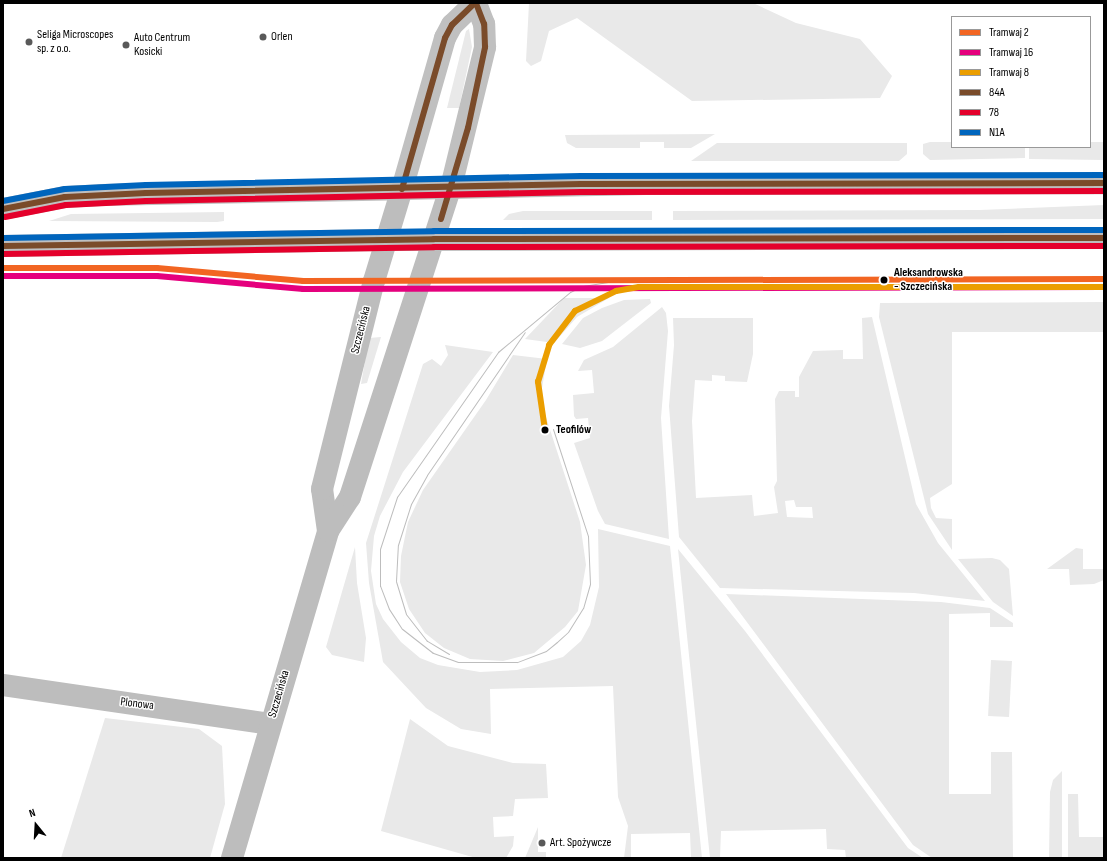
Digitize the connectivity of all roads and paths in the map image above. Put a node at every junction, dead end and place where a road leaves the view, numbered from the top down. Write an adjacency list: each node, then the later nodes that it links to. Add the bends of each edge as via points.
1 (476, 3): 3 (main road, Szczecińska, via 484,24 485,47); 4 (main road, Szczecińska, via 452,25 445,38)
2 (1104, 183): 3 (main road)
3 (451, 187): 4 (main road); 7 (main road, Szczecińska)
4 (402, 189): 5 (main road, via 101,194 65,197); 8 (main road, Szczecińska)
5 (3, 210)
6 (1104, 238): 7 (main road)
7 (434, 239): 8 (main road); 10 (main road, Szczecińska, via 350,497)
8 (386, 240): 9 (main road); 10 (main road, Szczecińska, via 322,489)
9 (3, 246)
10 (328, 531): 12 (main road, Szczecińska)
11 (3, 685): 12 (main road, Plonowa)
12 (270, 724): 13 (main road, Szczecińska)
13 (232, 858)

